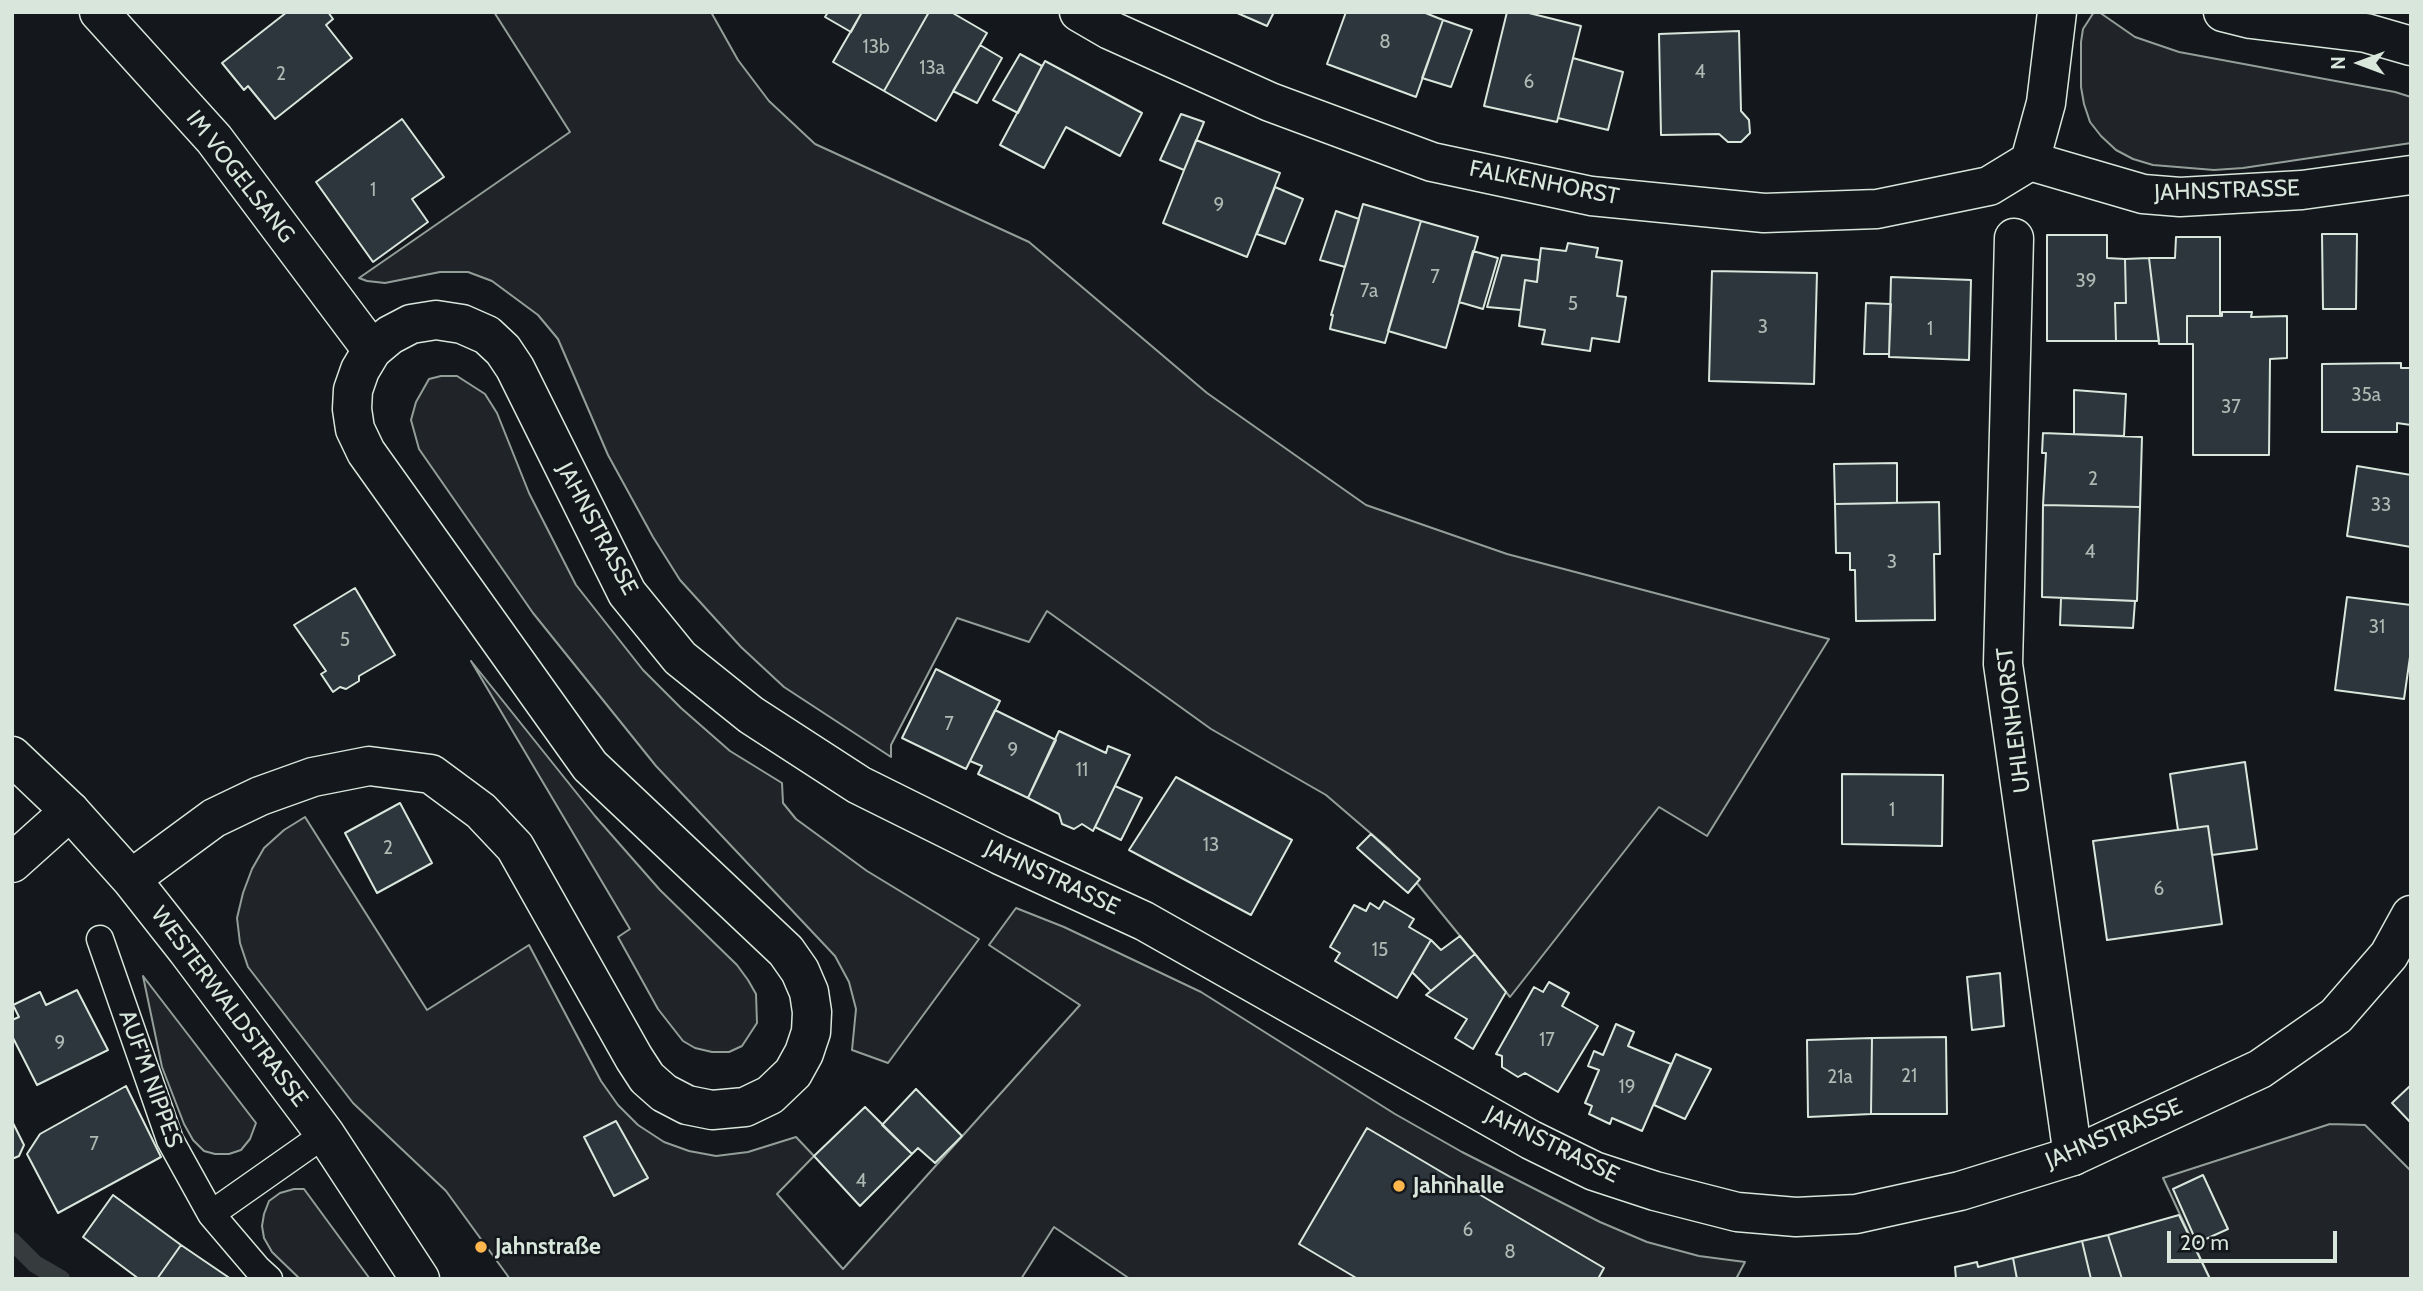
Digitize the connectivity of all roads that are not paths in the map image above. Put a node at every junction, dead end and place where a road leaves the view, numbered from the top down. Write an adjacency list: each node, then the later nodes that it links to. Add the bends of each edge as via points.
1 (99, 12): 9 (street, IM VOGELSANG, via 214,139)
2 (1079, 12): 6 (street, FALKENHORST, via 1270,102 1432,162 1591,196 1764,213 1877,209 1989,186)
3 (2057, 12): 6 (street, via 2046,103)
4 (2222, 12): 5 (street, via 2365,33)
5 (2411, 46)
6 (2030, 160): 7 (street, JAHNSTRASSE, via 2143,194 2180,197 2302,190)
7 (2411, 175)
8 (2014, 239): 17 (street, UHLENHORST, via 2003,664)
9 (372, 350): 13 (street, JAHNSTRASSE, via 353,390 355,429 366,452 590,766 786,951 809,992 811,1032 804,1054 793,1073 770,1095 745,1107 712,1110 687,1105 664,1093 634,1058 515,847 481,811 431,774 369,766 302,781 214,818); 17 (street, JAHNSTRASSE, via 411,324 436,320 462,324 486,335 503,350 627,593 680,658 751,715 859,785 1144,920 1531,1140 1594,1171 1737,1212 1796,1217 1856,1213 1960,1191)
10 (12, 756): 11 (street, WESTERWALDSTRASSE)
11 (70, 811): 12 (street); 13 (street, WESTERWALDSTRASSE)
12 (12, 863)
13 (131, 879): 16 (street, WESTERWALDSTRASSE)
14 (2411, 915): 17 (street, JAHNSTRASSE, via 2389,955 2336,1016 2260,1069)
15 (100, 939): 18 (lane, AUF'M NIPPES, via 170,1140)
16 (325, 1134): 18 (lane); 20 (street, WESTERWALDSTRASSE)
17 (2073, 1156)
18 (211, 1213): 19 (lane, AUF'M NIPPES)
19 (269, 1279)
20 (420, 1279)

